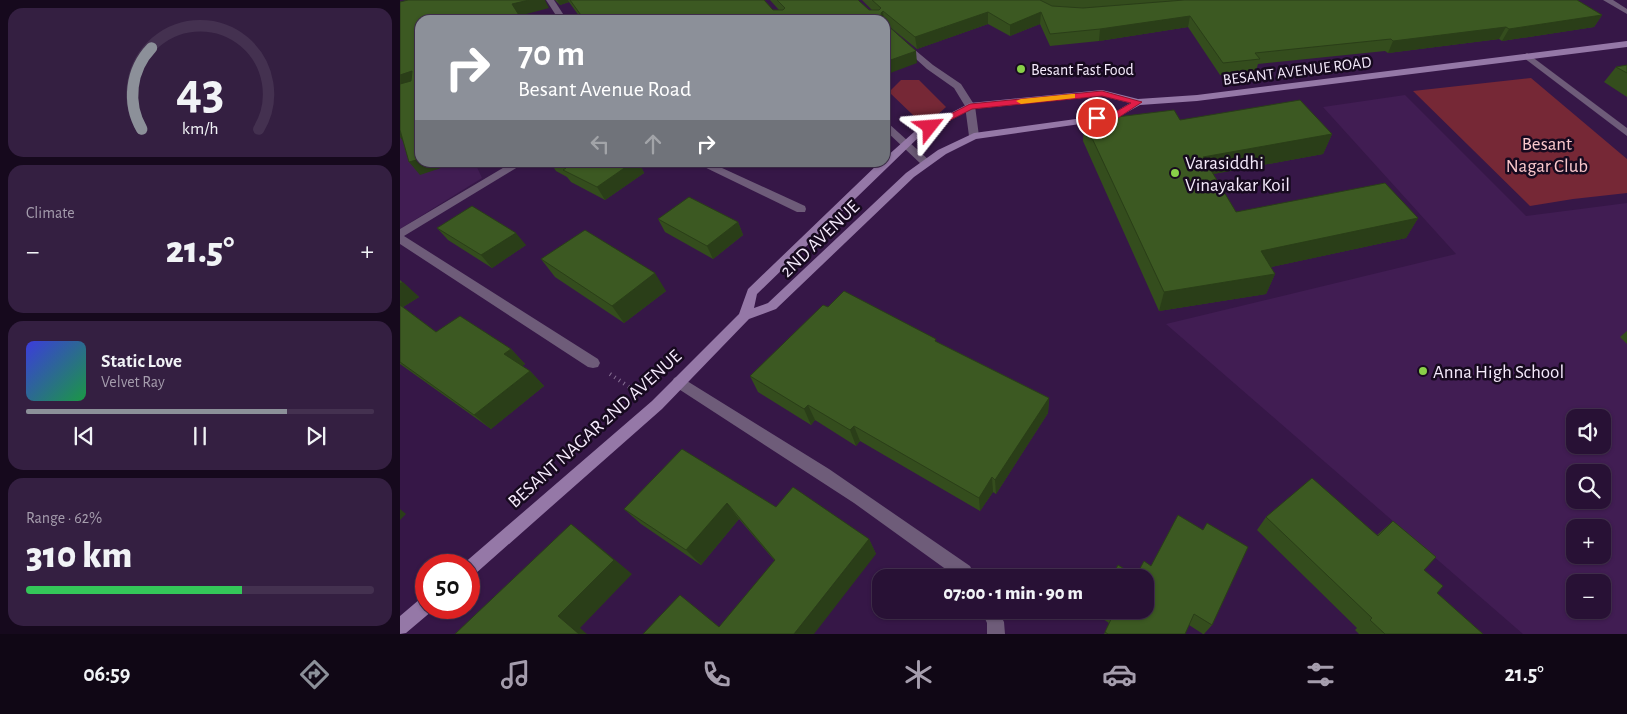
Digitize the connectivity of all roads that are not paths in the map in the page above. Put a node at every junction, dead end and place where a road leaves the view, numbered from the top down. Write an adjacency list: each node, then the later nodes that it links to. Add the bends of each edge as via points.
1 (550, 0): 4 (street)
2 (1606, 0): 3 (street)
3 (1627, 12)
4 (560, 15)
5 (890, 31): 9 (street, via 930,67 958,86)
6 (1627, 44): 7 (main road, BESANT AVENUE ROAD)
7 (1527, 56): 8 (main road, BESANT AVENUE ROAD, via 1197,98); 11 (street)
8 (1138, 102): 9 (main road, via 1102,93); 12 (main road, BESANT AVENUE ROAD, via 1115,116)
9 (970, 106): 12 (street); 13 (main road)
10 (890, 130): 13 (street)
11 (1627, 133)
12 (974, 136): 15 (main road, BESANT AVENUE ROAD)
13 (904, 145): 14 (main road); 15 (street)
14 (890, 159)
15 (926, 163): 22 (main road, 2ND AVENUE, via 772,306)
16 (513, 167): 20 (street)
17 (710, 167): 19 (street)
18 (881, 167): 22 (main road, via 752,292)
19 (801, 209)
20 (400, 234)
21 (400, 239): 23 (street)
22 (745, 316): 24 (main road, BESANT NAGAR 2ND AVENUE)
23 (592, 363)
24 (679, 382): 25 (main road, BESANT NAGAR 2ND AVENUE, via 657,405); 26 (street, via 827,475)
25 (480, 558)
26 (960, 569)
27 (415, 614): 29 (main road)
28 (993, 619): 30 (street)
29 (400, 627)
30 (996, 634)

